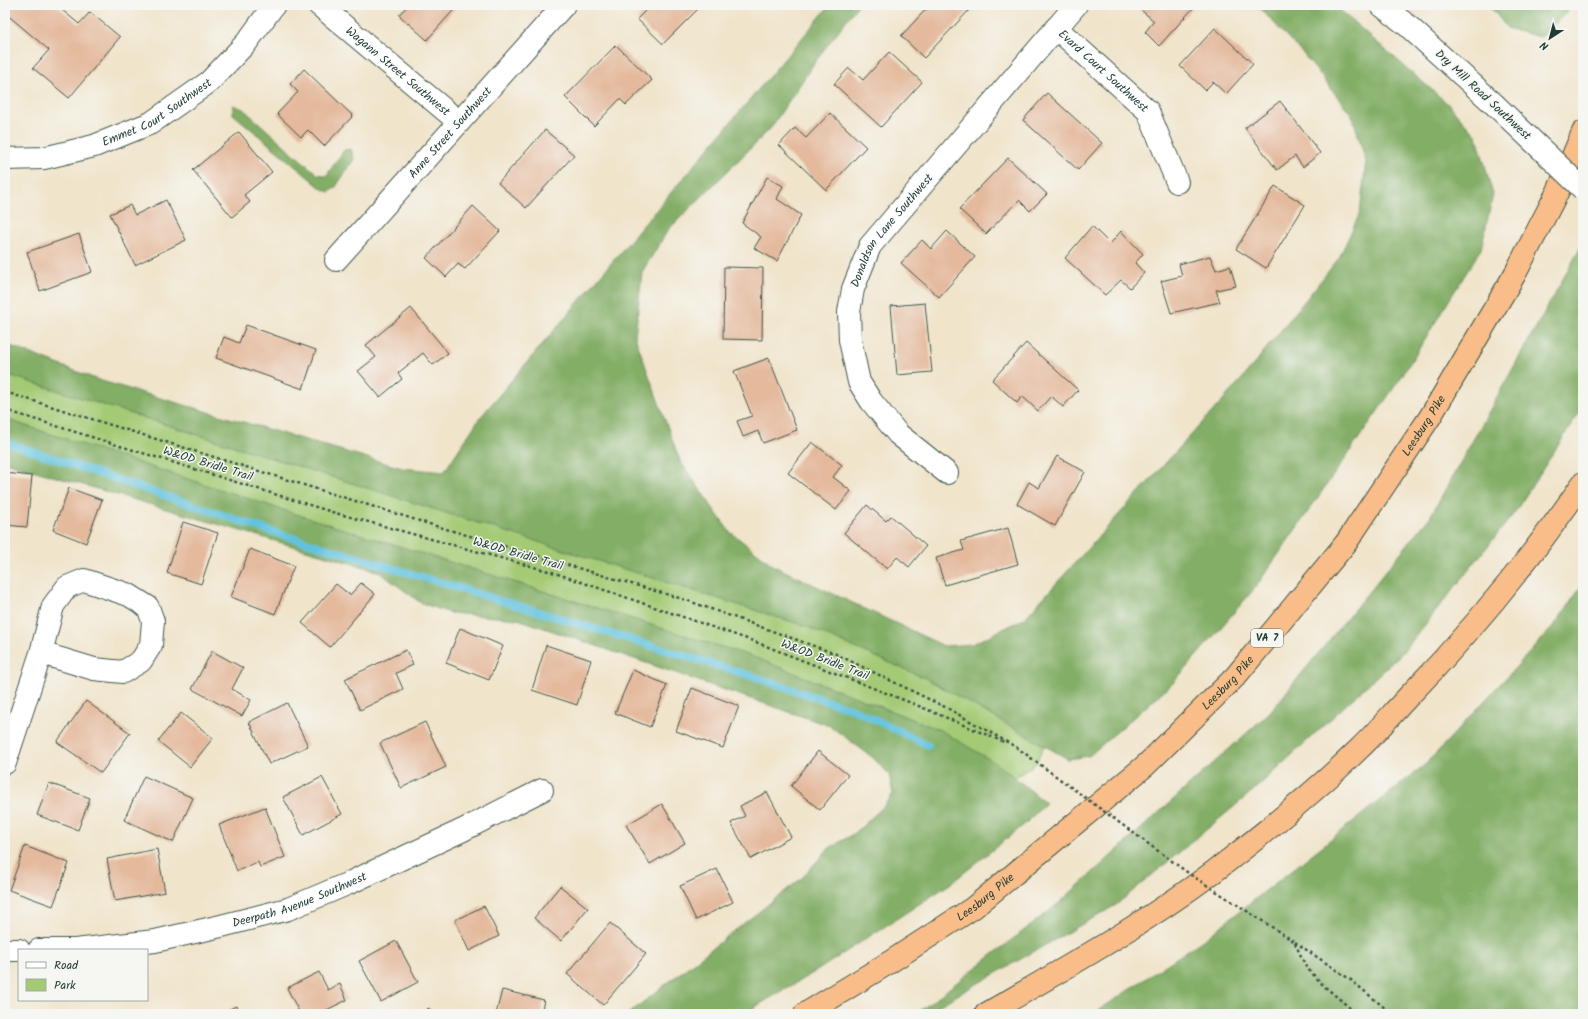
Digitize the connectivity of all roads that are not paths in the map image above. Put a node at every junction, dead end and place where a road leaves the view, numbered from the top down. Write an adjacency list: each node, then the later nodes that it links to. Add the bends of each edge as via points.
1 (274, 5): 9 (street, Emmet Court Southwest, via 246,42 209,82 151,123 94,146 44,158)
2 (319, 5): 7 (street, Wagann Street Southwest)
3 (564, 5): 7 (street, Anne Street Southwest)
4 (1076, 5): 6 (street, Donaldson Lane Southwest)
5 (1381, 5): 11 (street, Dry Mill Road Southwest, bridge, via 1494,104)
6 (1056, 28): 10 (street, Evard Court Southwest, via 1148,111); 13 (street, Donaldson Lane Southwest, via 870,246 853,289 849,312 850,340 859,382 898,434)
7 (459, 122): 12 (street, Anne Street Southwest)
8 (1583, 132): 21 (highway, Leesburg Pike / VA 7, via 1559,189 1515,274 1430,417 1346,543 1235,677 1146,765 973,908)
9 (5, 159)
10 (1177, 182)
11 (1583, 189)
12 (336, 260)
13 (946, 473)
14 (1583, 483): 22 (highway, via 1500,594 1450,653 1359,749 1300,802 1228,861 1154,913 1065,969)
15 (41, 653): 15 (street, via 94,669 124,672 141,661 151,645 153,621 148,607 129,596 84,580 67,587 53,606); 16 (street)
16 (5, 763)
17 (542, 790): 18 (street, Deerpath Avenue Southwest, via 463,830 288,909 155,941)
18 (84, 949)
19 (5, 950): 20 (street)
20 (18, 950)
21 (805, 1014)
22 (986, 1014)

